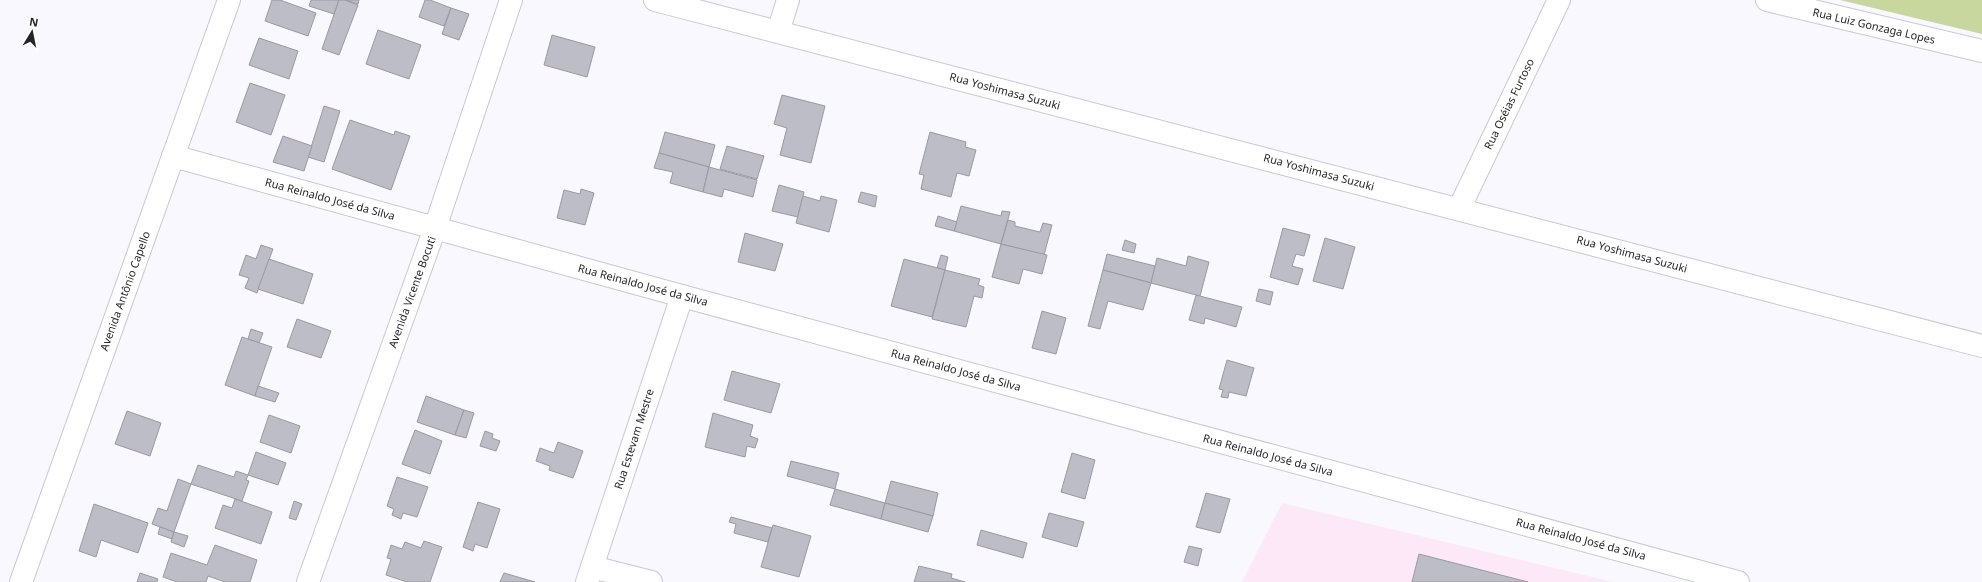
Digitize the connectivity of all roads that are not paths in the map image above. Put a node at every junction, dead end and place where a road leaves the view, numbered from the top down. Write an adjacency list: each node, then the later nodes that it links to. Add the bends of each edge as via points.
1 (229, 0): 9 (street, Avenida Antônio Capello)
2 (511, 0): 11 (street, Avenida Vicente Bocuti)
3 (655, 0): 7 (street, Rua Yoshimasa Suzuki)
4 (788, 0): 7 (street)
5 (1559, 0): 10 (street, Rua Oséias Furtoso)
6 (1767, 0): 8 (street, Rua Luiz Gonzaga Lopes)
7 (778, 32): 10 (street, Rua Yoshimasa Suzuki)
8 (1982, 51)
9 (173, 156): 11 (street, Rua Reinaldo José da Silva); 15 (street, Avenida Antônio Capello)
10 (1459, 209): 13 (street, Rua Yoshimasa Suzuki)
11 (435, 228): 12 (street, Rua Reinaldo José da Silva); 16 (street, Avenida Vicente Bocuti)
12 (682, 296): 14 (street, Rua Estevam Mestre); 18 (street, Rua Reinaldo José da Silva)
13 (1982, 346)
14 (590, 574): 17 (street)
15 (21, 582)
16 (308, 582)
17 (651, 582)
18 (1738, 582)

